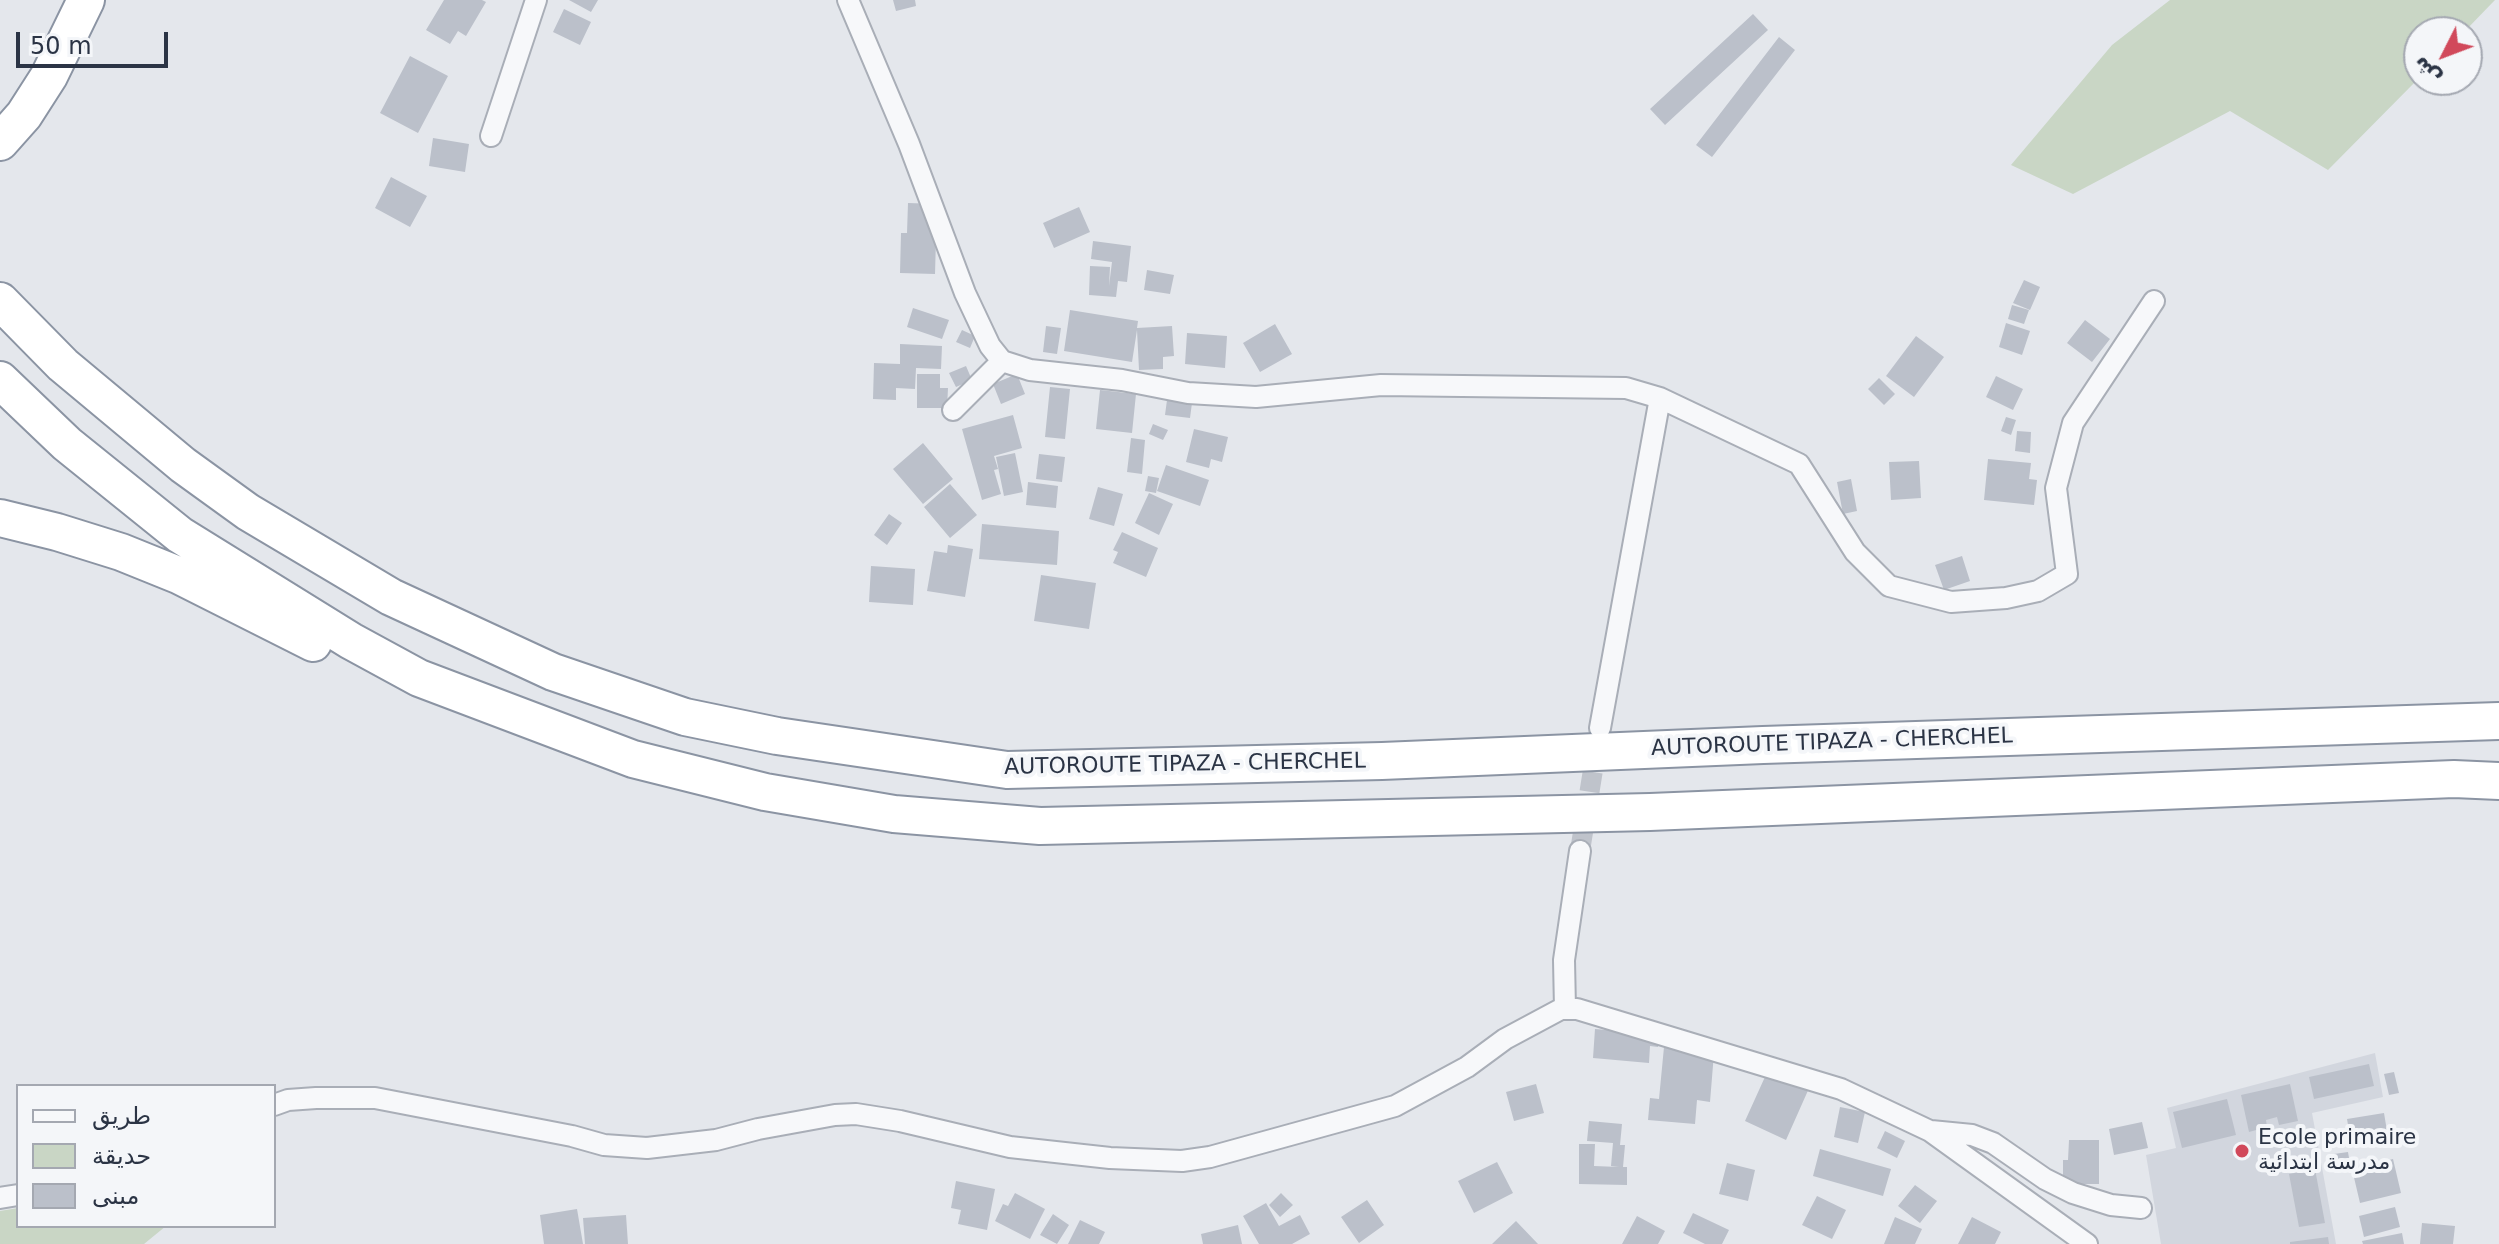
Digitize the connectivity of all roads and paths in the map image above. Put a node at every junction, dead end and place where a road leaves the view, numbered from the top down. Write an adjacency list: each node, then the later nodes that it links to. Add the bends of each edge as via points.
1 (62, 0): 5 (highway, via 35,60)
2 (86, 0): 7 (highway, via 49,76)
3 (536, 0): 6 (street)
4 (848, 0): 10 (street, via 965,293)
5 (0, 109)
6 (491, 136)
7 (0, 142)
8 (0, 301): 16 (highway, AUTOROUTE TIPAZA - CHERCHEL, via 63,365 183,465 248,512 391,597 553,672 685,717 777,736 1007,770)
9 (2154, 301): 12 (street, via 2073,423 2056,488 2067,574 2038,591 2006,598 1951,602 1889,586 1855,552 1799,464)
10 (1002, 361): 12 (street, via 1030,370 1188,393 1256,397 1381,385 1626,388); 13 (street)
11 (0, 380): 15 (highway, via 67,444 180,535)
12 (1660, 398): 17 (street)
13 (953, 410)
14 (0, 518): 15 (highway, via 121,552 312,643)
15 (419, 678): 18 (highway, via 633,759 765,792 894,814 1040,826 1650,812)
16 (2499, 721)
17 (1600, 728)
18 (2499, 781)
19 (1580, 851): 20 (street, via 1564,960)
20 (1565, 1009): 21 (street, via 1395,1106 1182,1161 1010,1147 856,1114 647,1148 604,1145 375,1098); 22 (street, via 1841,1089)
21 (276, 1104)
22 (1930, 1131): 23 (street, via 1972,1135 2073,1193); 24 (street)
23 (2141, 1208)
24 (2087, 1244)

